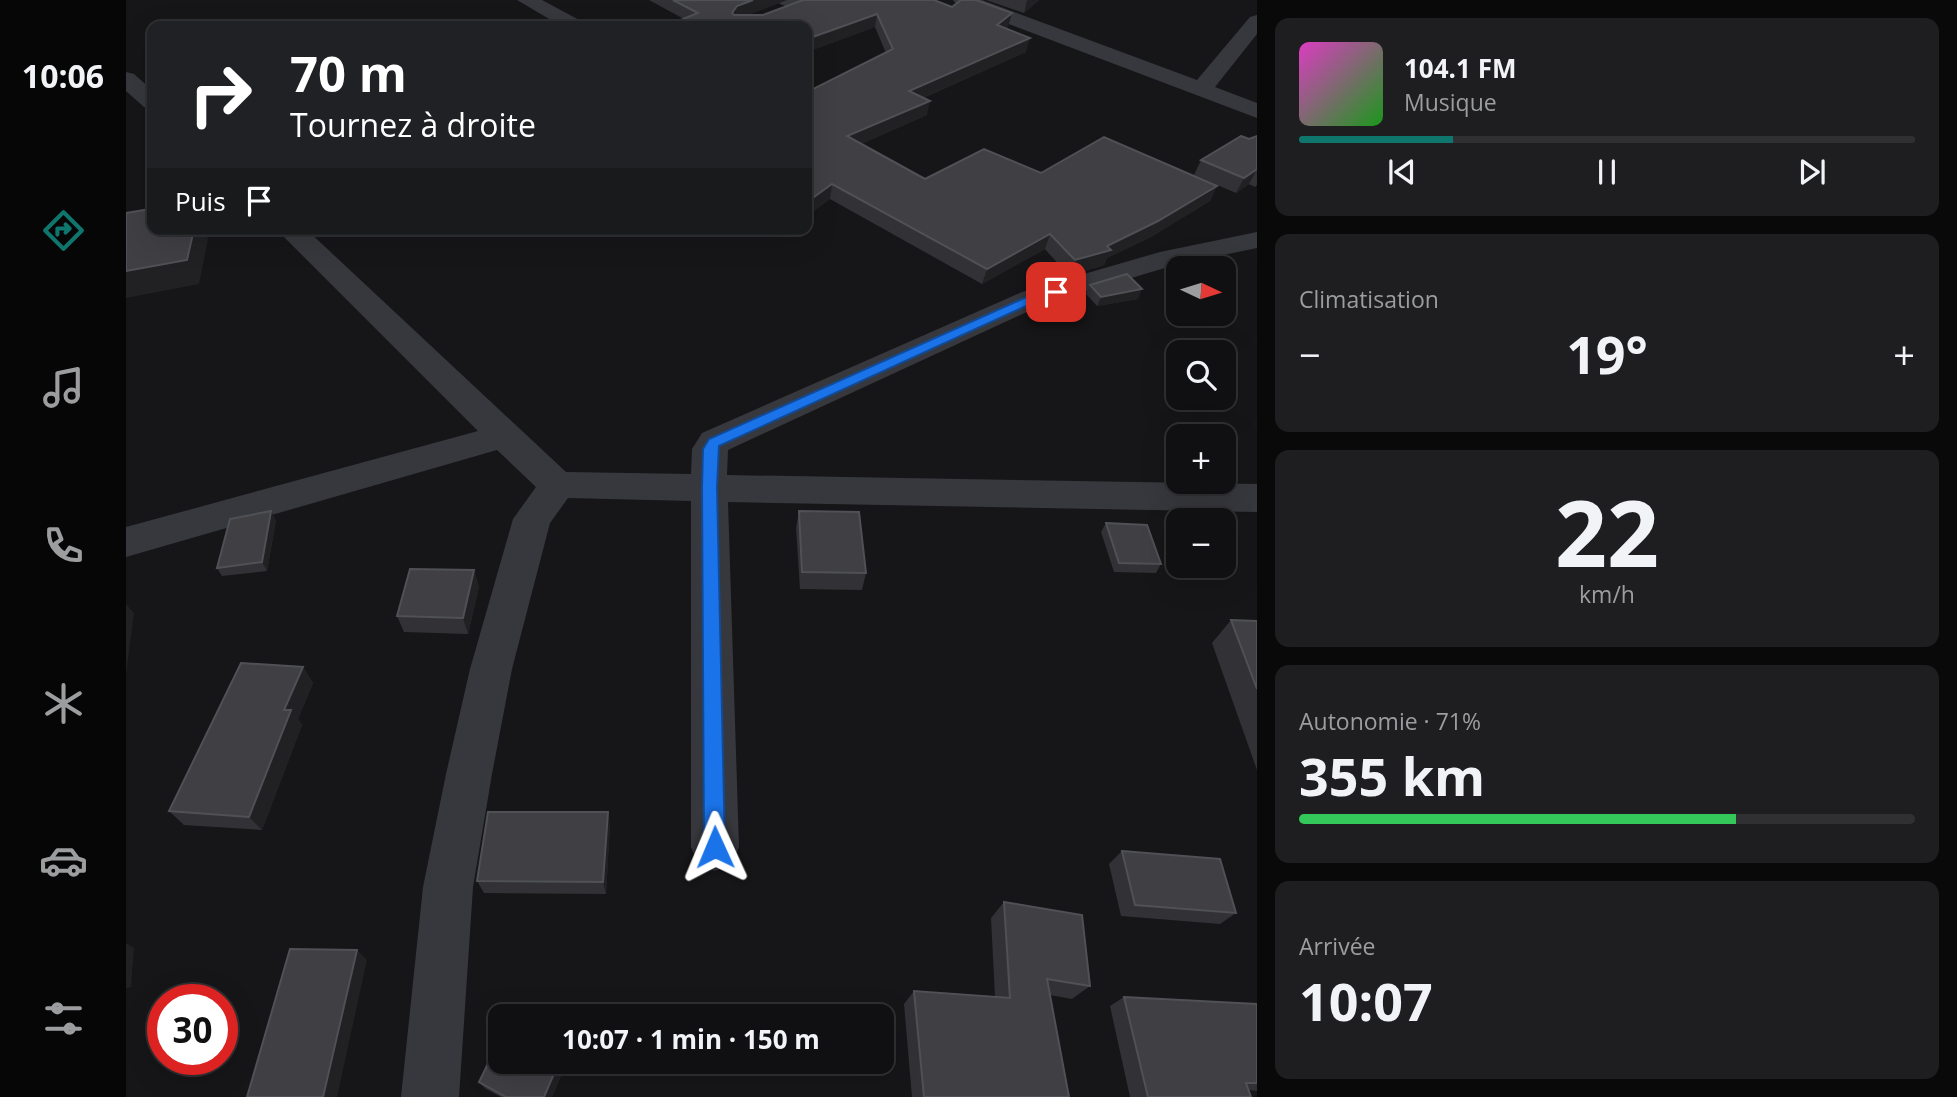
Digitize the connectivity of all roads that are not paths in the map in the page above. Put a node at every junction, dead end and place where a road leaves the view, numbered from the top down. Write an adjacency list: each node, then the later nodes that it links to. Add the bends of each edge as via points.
1 (527, 0): 3 (street)
2 (963, 0): 6 (street)
3 (567, 21)
4 (1257, 21): 6 (street)
5 (126, 79): 7 (street)
6 (1202, 89): 8 (street)
7 (147, 98)
8 (1257, 111)
9 (296, 235): 11 (street)
10 (1257, 240): 13 (street, via 1170,258 1033,298 720,438 710,449)
11 (505, 436): 12 (street); 15 (street)
12 (558, 485): 13 (street); 17 (street, via 532,519 491,669 449,887)
13 (709, 487): 14 (street); 16 (street)
14 (1257, 498)
15 (126, 541)
16 (715, 847)
17 (430, 1097)

